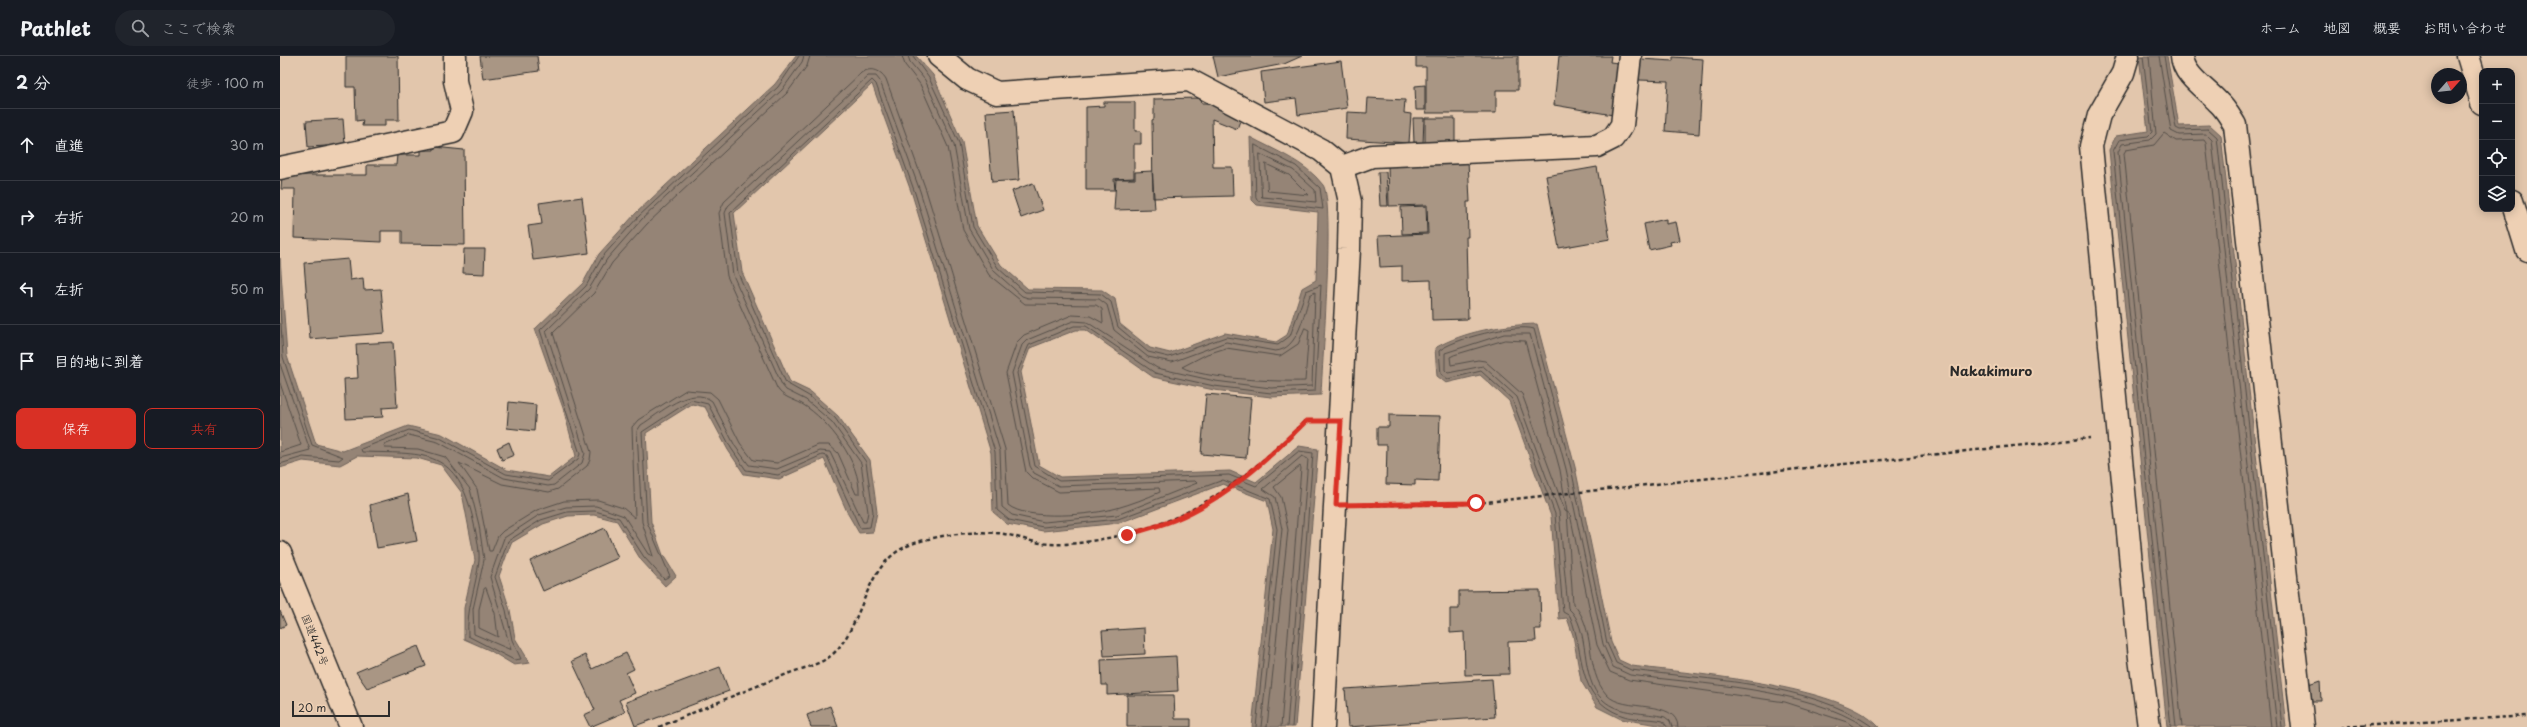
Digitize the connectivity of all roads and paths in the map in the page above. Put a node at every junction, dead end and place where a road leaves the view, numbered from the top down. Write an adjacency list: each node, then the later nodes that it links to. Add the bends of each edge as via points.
1 (455, 56): 9 (main road, via 455,81 462,112 453,132)
2 (939, 56): 8 (main road, via 967,79 997,93 1189,80 1321,150)
3 (1630, 56): 8 (main road, via 1622,125 1613,138 1598,146 1372,156)
4 (2128, 56): 13 (main road, via 2123,73 2099,115 2091,146)
5 (2182, 56): 21 (main road, via 2182,62 2199,86 2219,102 2235,125)
6 (2468, 56): 7 (main road)
7 (2479, 93)
8 (1342, 167): 12 (main road, via 1350,202)
9 (280, 168)
10 (2515, 211): 11 (main road)
11 (2527, 250)
12 (1341, 421): 14 (main road); 18 (path, via 1306,421 1255,468 1212,500 1175,519 1127,535 1080,543 1042,543 1002,533 975,533 913,543 901,548 886,561 871,584 858,617 840,647 825,660)
13 (2119, 435): 14 (path, via 1476,503); 20 (main road)
14 (1336, 505): 19 (main road)
15 (280, 553): 17 (main road, 国道442号)
16 (2527, 716): 22 (path)
17 (350, 727)
18 (660, 727)
19 (1323, 727)
20 (2149, 727)
21 (2303, 727)
22 (2340, 727)

